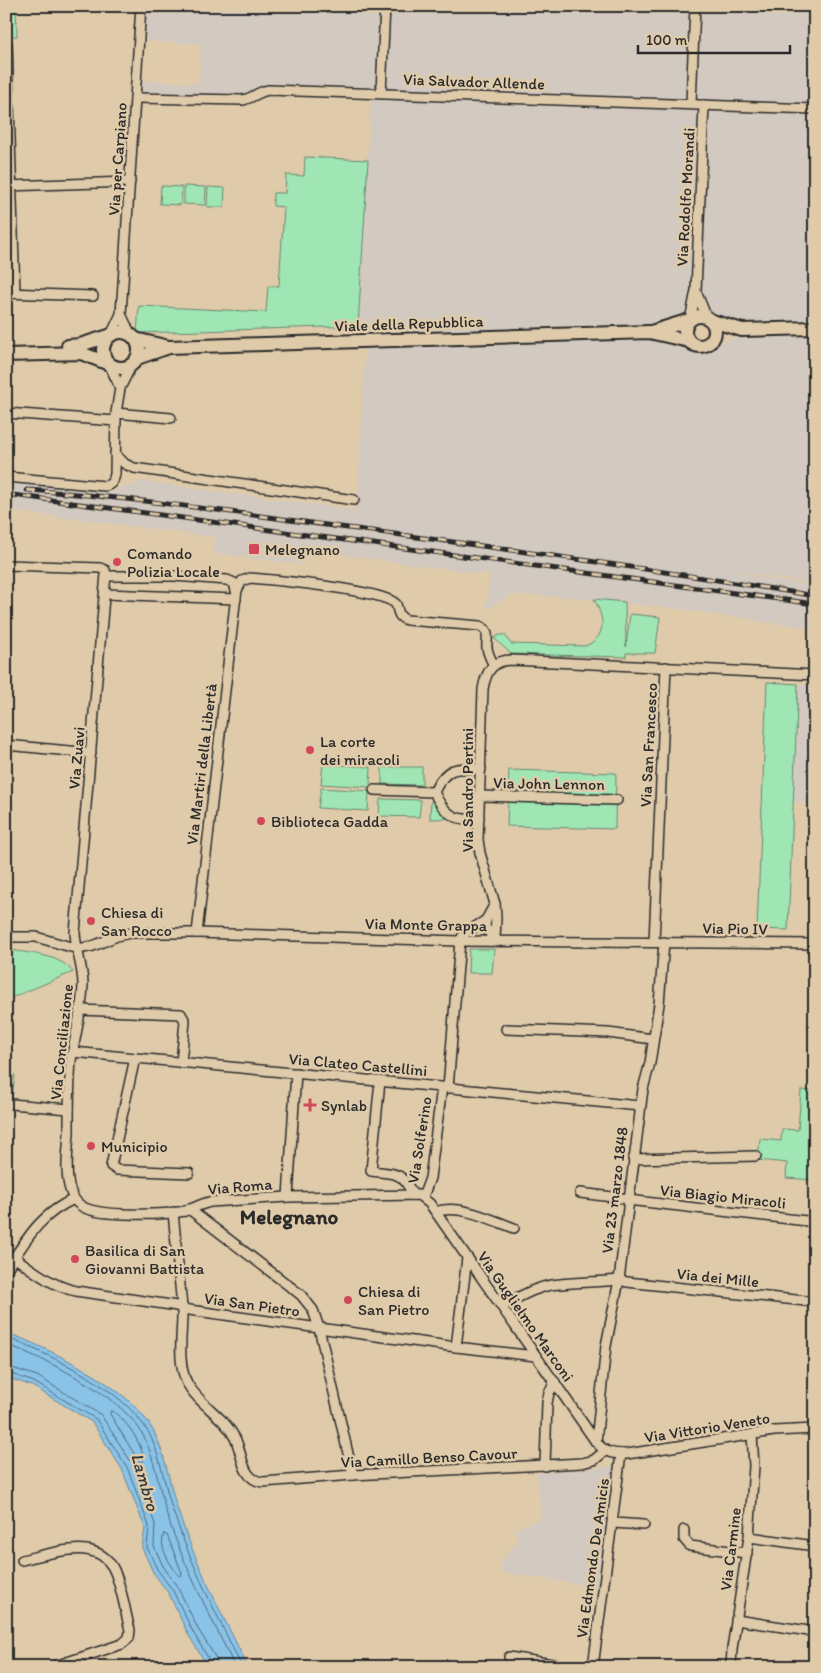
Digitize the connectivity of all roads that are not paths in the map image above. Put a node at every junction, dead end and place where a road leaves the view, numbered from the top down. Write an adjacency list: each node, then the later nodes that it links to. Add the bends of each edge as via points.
1 (141, 6): 6 (street, Via per Carpiano)
2 (385, 6): 5 (street)
3 (694, 6): 7 (street, Via Rodolfo Morandi)
4 (6, 44): 11 (street)
5 (381, 93): 6 (street, Via Salvador Allende, via 269,90 243,100); 7 (street, Via Salvador Allende)
6 (135, 98): 10 (street, Via per Carpiano)
7 (690, 104): 8 (street, Via Salvador Allende)
8 (704, 105): 9 (street, Via Salvador Allende); 12 (street, Via Rodolfo Morandi)
9 (815, 109)
10 (130, 182): 11 (street); 15 (street, Via per Carpiano)
11 (9, 186): 13 (street)
12 (696, 291): 16 (street, Via Rodolfo Morandi); 17 (street, Via Rodolfo Morandi)
13 (11, 293): 14 (street)
14 (93, 296)
15 (122, 314): 21 (street, Via per Carpiano); 22 (street, Via per Carpiano)
16 (709, 319): 17 (street, Viale della Repubblica, via 698,316); 19 (street, Viale della Repubblica); 24 (street, via 716,330)
17 (690, 320): 20 (street, Viale della Repubblica); 23 (street, via 686,328)
18 (815, 328): 19 (street, Viale della Repubblica)
19 (742, 330): 24 (street, Viale della Repubblica)
20 (649, 332): 23 (street, Viale della Repubblica); 26 (street, Viale della Repubblica)
21 (110, 336): 22 (street, Viale della Repubblica, via 121,332); 25 (street, Viale della Repubblica, via 80,345); 29 (street, via 102,351)
22 (133, 337): 26 (street, Viale della Repubblica); 28 (street, via 139,351)
23 (689, 341): 24 (street, Viale della Repubblica, via 701,346)
24 (710, 342)
25 (6, 347)
26 (169, 347): 28 (street, Viale della Repubblica)
27 (6, 354): 29 (street, Viale della Repubblica, via 81,353)
28 (135, 361): 29 (street, Viale della Repubblica, via 124,368); 30 (street)
29 (110, 365): 30 (street)
30 (120, 388): 32 (street)
31 (6, 413): 32 (street)
32 (116, 417): 33 (street); 34 (street)
33 (171, 418)
34 (115, 458): 35 (street, via 112,482 105,486); 36 (street, via 134,468)
35 (6, 477)
36 (354, 500)
37 (6, 565): 38 (street, via 100,568)
38 (106, 573): 39 (street, Via Zuavi); 40 (street, via 232,581 236,587)
39 (105, 594): 40 (street); 45 (street, Via Zuavi)
40 (236, 599): 41 (street, Via Martiri della Libertà, via 238,587 246,578 316,585 388,599 396,604 401,618 407,620 477,625 485,629); 54 (street, Via Martiri della Libertà)
41 (493, 664): 42 (street, via 512,660); 46 (street, Via Sandro Pertini, via 483,689)
42 (666, 667): 43 (street, Via San Francesco); 58 (street, Via San Francesco)
43 (815, 675)
44 (6, 745): 45 (street)
45 (91, 753): 60 (street, Via Zuavi, via 76,933)
46 (481, 769): 48 (street, via 452,770 441,779); 49 (street, Via Sandro Pertini)
47 (374, 790): 48 (street)
48 (434, 792): 51 (street, via 449,814 459,818)
49 (480, 796): 50 (street, Via John Lennon); 51 (street, Via Sandro Pertini)
50 (617, 800)
51 (479, 818): 52 (street, Via Sandro Pertini, via 479,849)
52 (495, 904): 53 (street); 56 (street, Via Sandro Pertini)
53 (486, 920): 56 (street, via 485,928); 57 (street, via 464,934)
54 (197, 933): 57 (street, Via Monte Grappa); 60 (street, Via Monte Grappa, via 126,934)
55 (6, 937): 60 (street, via 36,938)
56 (495, 940): 57 (street, Via Monte Grappa); 58 (street, Via Monte Grappa)
57 (460, 941): 69 (street, Via Solferino)
58 (659, 942): 59 (street, Via Pio IV); 63 (street, Via 23 marzo 1848, via 660,989)
59 (815, 944)
60 (78, 948): 61 (street, Via Conciliazione, via 83,980)
61 (80, 1010): 64 (street, Via Conciliazione); 66 (street, via 181,1014 185,1021)
62 (506, 1029): 63 (street, via 599,1032)
63 (653, 1039): 71 (street, Via 23 marzo 1848)
64 (73, 1052): 65 (street, Via Clateo Castellini); 72 (street, Via Conciliazione)
65 (135, 1058): 66 (street, Via Clateo Castellini); 75 (street, via 110,1166 117,1170)
66 (181, 1062): 67 (street, Via Clateo Castellini)
67 (296, 1074): 68 (street, Via Clateo Castellini); 78 (street)
68 (380, 1081): 69 (street, Via Clateo Castellini); 77 (street, via 371,1171 400,1175)
69 (445, 1088): 71 (street, Via Clateo Castellini); 79 (street, Via Solferino)
70 (11, 1104): 72 (street)
71 (640, 1106): 74 (street, Via 23 marzo 1848)
72 (69, 1109): 80 (street, Via Conciliazione, via 67,1170)
73 (756, 1156): 74 (street)
74 (634, 1159): 81 (street, Via 23 marzo 1848)
75 (189, 1173)
76 (580, 1192): 81 (street, Via Biagio Miracoli)
77 (413, 1195): 78 (street, Via Roma); 79 (street, Via Roma)
78 (288, 1197): 82 (street, Via Roma, via 210,1202)
79 (424, 1197): 84 (street, Via Guglielmo Marconi)
80 (74, 1199): 83 (street, Via Roma, via 83,1208 96,1212); 87 (street, via 47,1215)
81 (628, 1200): 85 (street, Via Biagio Miracoli); 90 (street, Via 23 marzo 1848)
82 (189, 1209): 83 (street, Via Roma); 94 (street, via 304,1297)
83 (173, 1212): 93 (street)
84 (436, 1212): 86 (street, via 448,1209 464,1211); 88 (street, Via Guglielmo Marconi)
85 (815, 1222)
86 (514, 1228)
87 (14, 1258): 89 (street); 93 (street, Via San Pietro, via 65,1289)
88 (467, 1258): 92 (street, Via Guglielmo Marconi); 95 (street)
89 (6, 1270)
90 (619, 1280): 91 (street, Via dei Mille); 92 (street, Via dei Mille, via 559,1284 530,1292); 100 (street, Via 23 marzo 1848, via 606,1346)
91 (815, 1302)
92 (502, 1306): 96 (street, Via Guglielmo Marconi)
93 (182, 1309): 94 (street, Via San Pietro); 104 (street, Via Camillo Benso Cavour, via 182,1365 186,1379 194,1393 230,1430 247,1474 252,1479 263,1482)
94 (319, 1328): 95 (street, Via San Pietro); 104 (street)
95 (456, 1347): 96 (street, Via San Pietro)
96 (536, 1356): 97 (street, Via Guglielmo Marconi)
97 (555, 1382): 100 (street, Via Guglielmo Marconi); 103 (street, via 547,1403)
98 (815, 1429): 99 (street, Via Vittorio Veneto)
99 (752, 1435): 102 (street, Via Vittorio Veneto); 108 (street, Via Carmine, via 754,1459)
100 (596, 1442): 101 (street, Via Guglielmo Marconi)
101 (605, 1451): 102 (street, Via Vittorio Veneto); 103 (street, Via Camillo Benso Cavour, via 587,1462)
102 (621, 1454): 105 (street, Via Edmondo De Amicis)
103 (545, 1466): 104 (street, Via Camillo Benso Cavour)
104 (353, 1475)
105 (613, 1523): 106 (street); 118 (street, Via Edmondo De Amicis)
106 (644, 1525)
107 (684, 1530): 110 (street, via 684,1539 690,1546)
108 (749, 1537): 109 (street); 110 (street, Via Carmine)
109 (815, 1546)
110 (747, 1554): 112 (street, Via Carmine)
111 (22, 1560): 115 (street, via 75,1549 92,1551 107,1559 116,1576 130,1630 129,1638 122,1644)
112 (736, 1620): 113 (street); 119 (street, Via Carmine)
113 (815, 1632)
114 (509, 1656): 117 (street)
115 (68, 1664): 116 (street)
116 (52, 1667)
117 (571, 1667)
118 (592, 1667)
119 (731, 1667)

